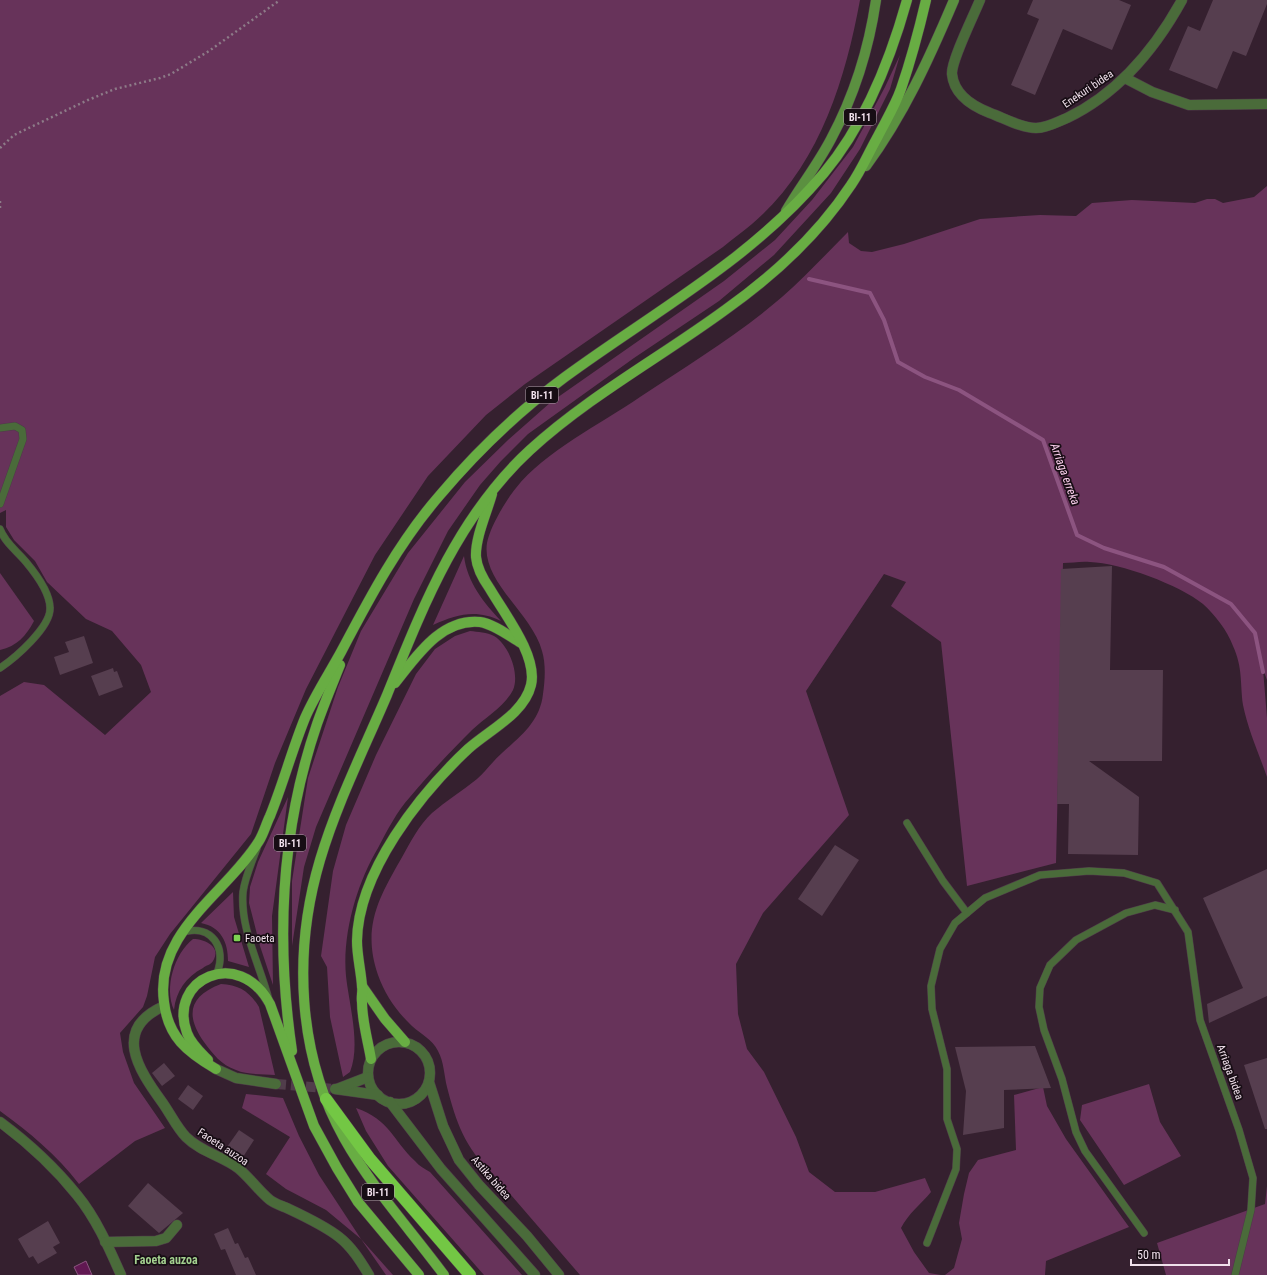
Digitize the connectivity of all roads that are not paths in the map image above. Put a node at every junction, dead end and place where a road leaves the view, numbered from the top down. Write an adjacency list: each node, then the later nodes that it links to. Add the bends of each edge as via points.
1 (876, 0): 10 (street, via 866,50 849,100 831,139)
2 (907, 0): 10 (main road, BI-11, via 892,48 857,124 826,171)
3 (926, 0): 9 (main road, BI-11, via 900,92)
4 (954, 0): 9 (street, via 909,101 887,137)
5 (980, 0): 7 (street, Enekuri bidea, via 952,73 955,86 962,97 978,108 1022,125 1035,128 1050,126 1080,112)
6 (1182, 0): 7 (street, Enekuri bidea, via 1148,53)
7 (1125, 78): 8 (street, Enekuri bidea, via 1152,92 1188,105)
8 (1267, 104)
9 (851, 185): 12 (main road, BI-11, via 820,225 769,276 556,428)
10 (782, 217): 15 (main road, BI-11, via 754,244 720,270 567,376 506,425 434,502 398,550)
11 (0, 428): 13 (lane, via 15,426 22,430 23,439)
12 (493, 489): 16 (main road, via 476,556 479,572); 18 (main road, BI-11, via 478,508 447,559 415,626)
13 (0, 504)
14 (0, 529): 17 (lane, via 3,538 40,581 48,596 50,609 47,620 37,635)
15 (354, 626): 20 (main road, via 306,717); 31 (main road, BI-11, via 317,725 303,772 287,865 283,910 283,968)
16 (522, 644): 18 (main road, via 481,622 466,623 445,630 426,644); 25 (main road, via 531,671 531,685 524,700 515,711 468,749 418,806 390,844 369,886 363,903 357,940)
17 (0, 668)
18 (388, 693): 36 (main road, BI-11, via 331,828 310,899 302,979 311,1048)
19 (907, 823): 22 (lane, via 943,881)
20 (260, 840): 23 (main road); 26 (lane, via 243,891 250,939)
21 (1175, 910): 22 (lane, Arriaga bidea, via 1157,883 1124,873 1089,871 1040,875 985,898); 40 (lane, via 1155,905 1126,912 1076,940 1050,965 1040,988 1039,1007 1044,1030 1062,1079 1076,1132 1086,1151); 50 (lane, Arriaga bidea, via 1188,932 1200,1020 1253,1178 1251,1210)
22 (967, 913): 42 (lane, via 955,923 940,949 931,986 932,1009 947,1069 947,1119 957,1149 956,1169)
23 (183, 932): 24 (lane, via 191,929 202,931 214,938 220,949 221,958); 27 (main road, via 168,958 164,976)
24 (217, 973): 26 (main road, via 240,975 253,982 263,991); 30 (main road, via 201,981 191,990 184,1016 187,1034 196,1048)
25 (362, 986): 28 (main road); 29 (main road, via 362,1003)
26 (270, 1004): 31 (main road)
27 (164, 1006): 30 (main road, via 176,1038 190,1054); 44 (street, Faoeta auzoa, via 150,1012 141,1023 135,1034 134,1047 137,1062 150,1086 186,1136 202,1149 237,1168 271,1201 340,1238 357,1255)
28 (405, 1042): 29 (street, via 385,1045); 33 (street, via 413,1044 427,1058 430,1067)
29 (371, 1059): 32 (street)
30 (216, 1069): 34 (street, via 236,1078)
31 (295, 1070): 45 (main road, BI-11, via 314,1126 337,1168 358,1202)
32 (368, 1077): 35 (street); 35 (street, via 336,1089)
33 (429, 1082): 37 (street, via 416,1099 408,1103); 49 (street, Astika bidea, via 443,1126 462,1164)
34 (276, 1084)
35 (378, 1095): 37 (street)
36 (326, 1099): 46 (main road, BI-11, via 341,1133 368,1178); 47 (highway, via 370,1159)
37 (390, 1102): 48 (street, via 449,1179)
38 (0, 1122): 41 (street, via 53,1169 78,1196)
39 (177, 1225): 41 (street, via 166,1238 156,1241)
40 (1144, 1233)
41 (105, 1242): 43 (street)
42 (928, 1243)
43 (121, 1275)
44 (369, 1275)
45 (418, 1275)
46 (444, 1275)
47 (470, 1275)
48 (535, 1275)
49 (559, 1275)
50 (1235, 1275)

